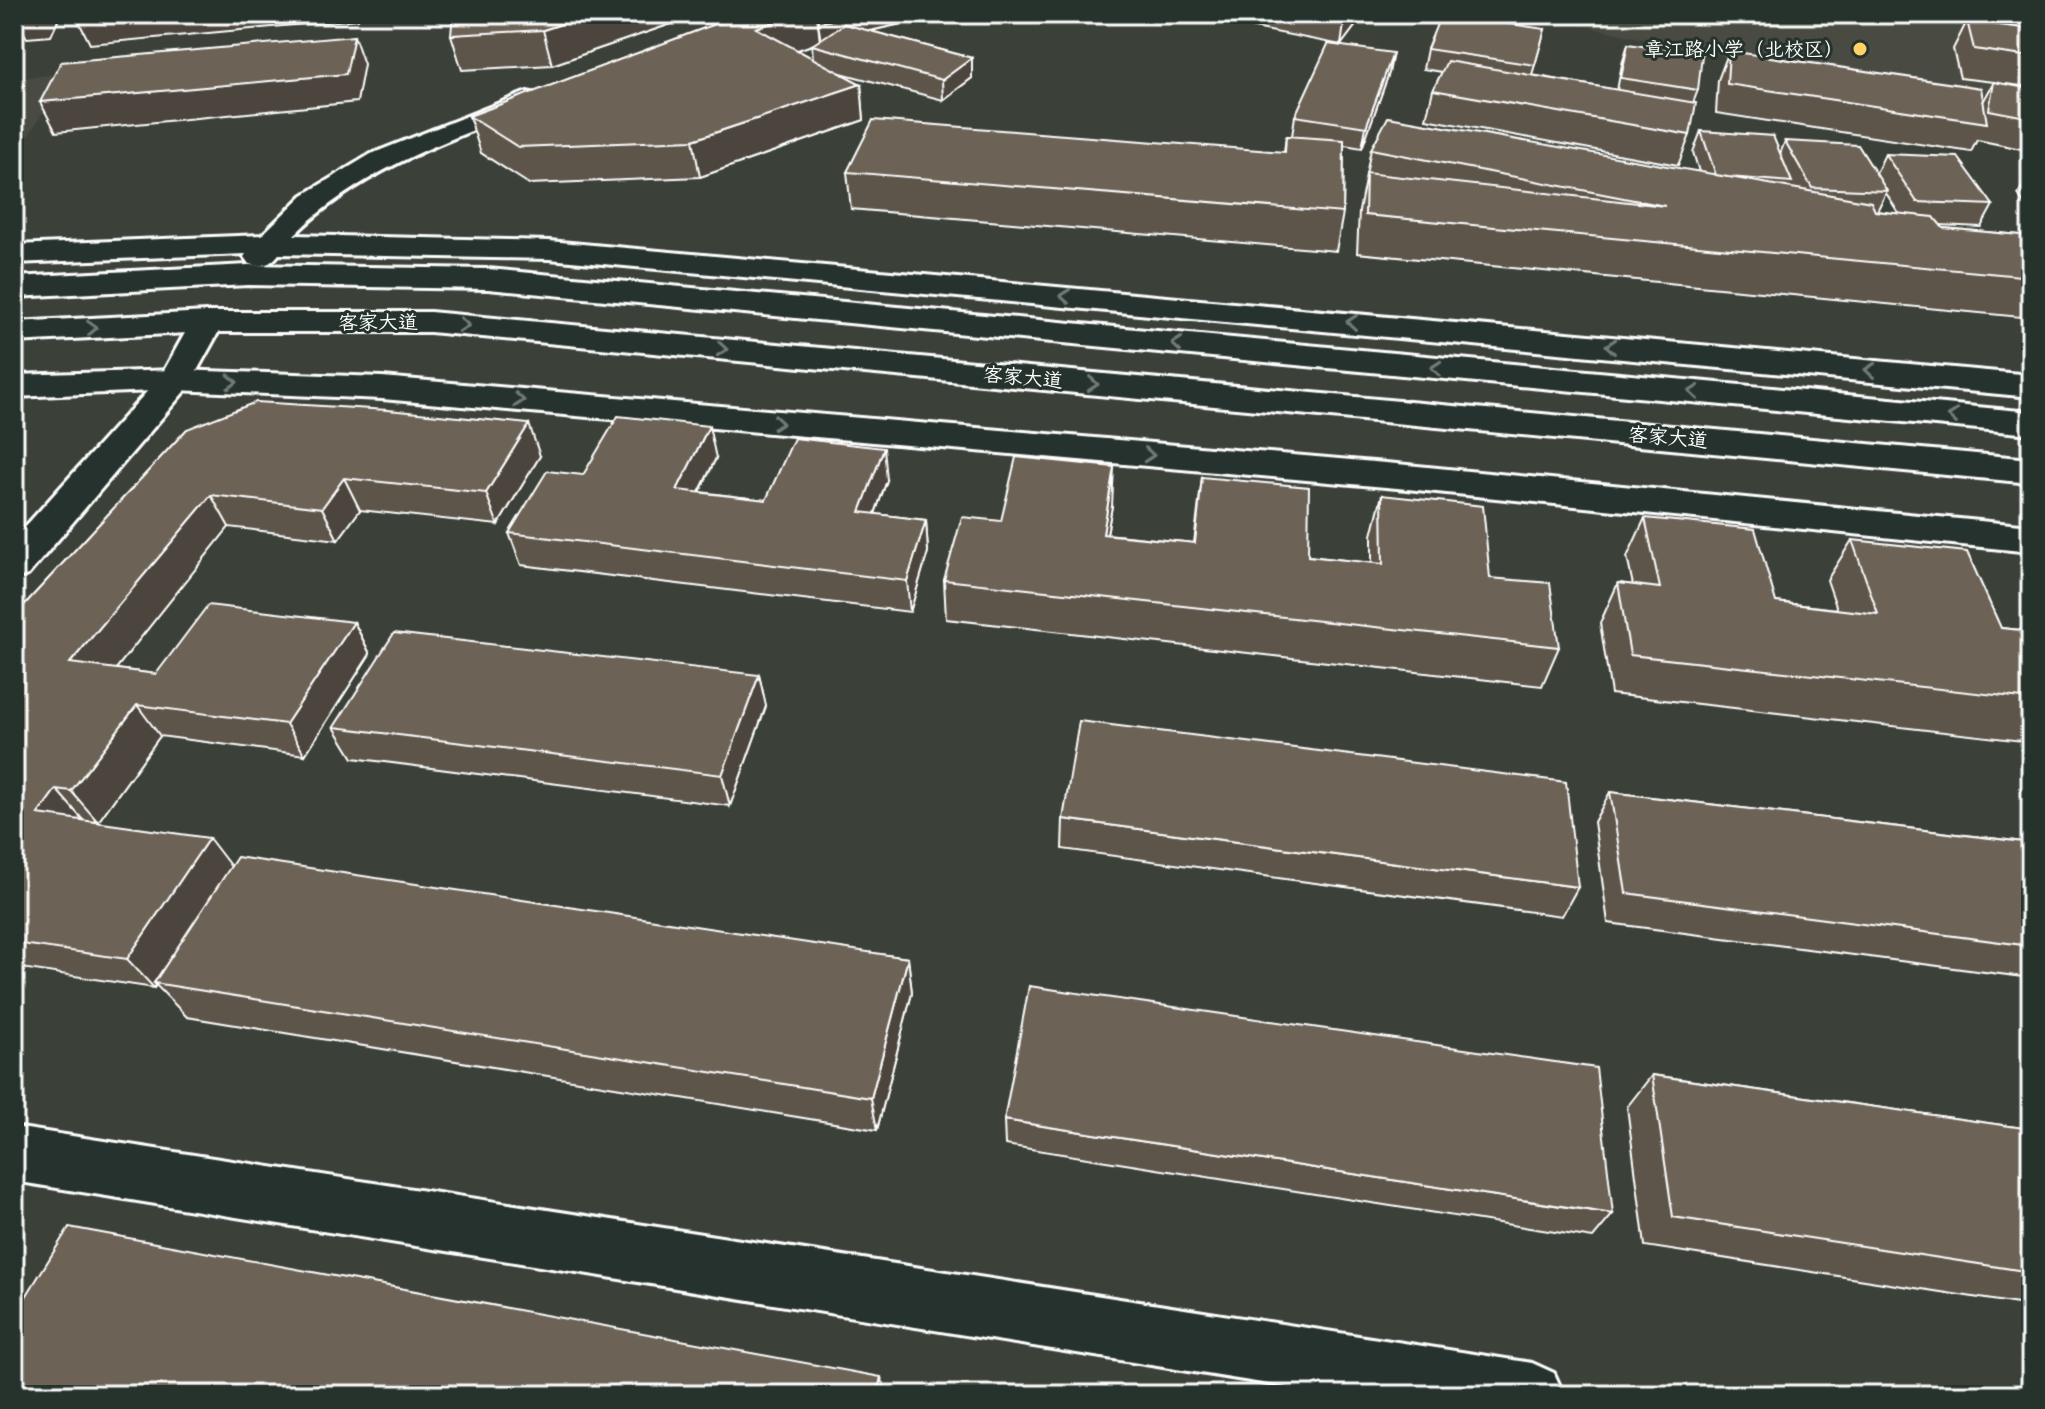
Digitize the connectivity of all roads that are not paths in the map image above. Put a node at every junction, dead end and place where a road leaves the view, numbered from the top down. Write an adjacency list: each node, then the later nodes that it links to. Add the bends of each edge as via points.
1 (554, 89): 2 (street, via 381,158 320,197)
2 (268, 244): 3 (street); 4 (street); 10 (street, one-way to 2, via 549,250)
3 (14, 254)
4 (248, 275): 5 (street, 客家大道); 11 (street, 客家大道, one-way to 4, via 488,279)
5 (14, 287)
6 (207, 322): 7 (street, 客家大道, one-way to 6); 8 (street); 12 (street, 客家大道, one-way to 12, via 430,322)
7 (14, 332)
8 (176, 380): 9 (street); 13 (street, one-way to 13, via 398,390 1397,476); 14 (street)
9 (14, 386)
10 (2031, 386)
11 (2031, 423)
12 (2031, 471)
13 (2031, 539)
14 (14, 565)
15 (14, 1154): 16 (street)
16 (1532, 1395)

